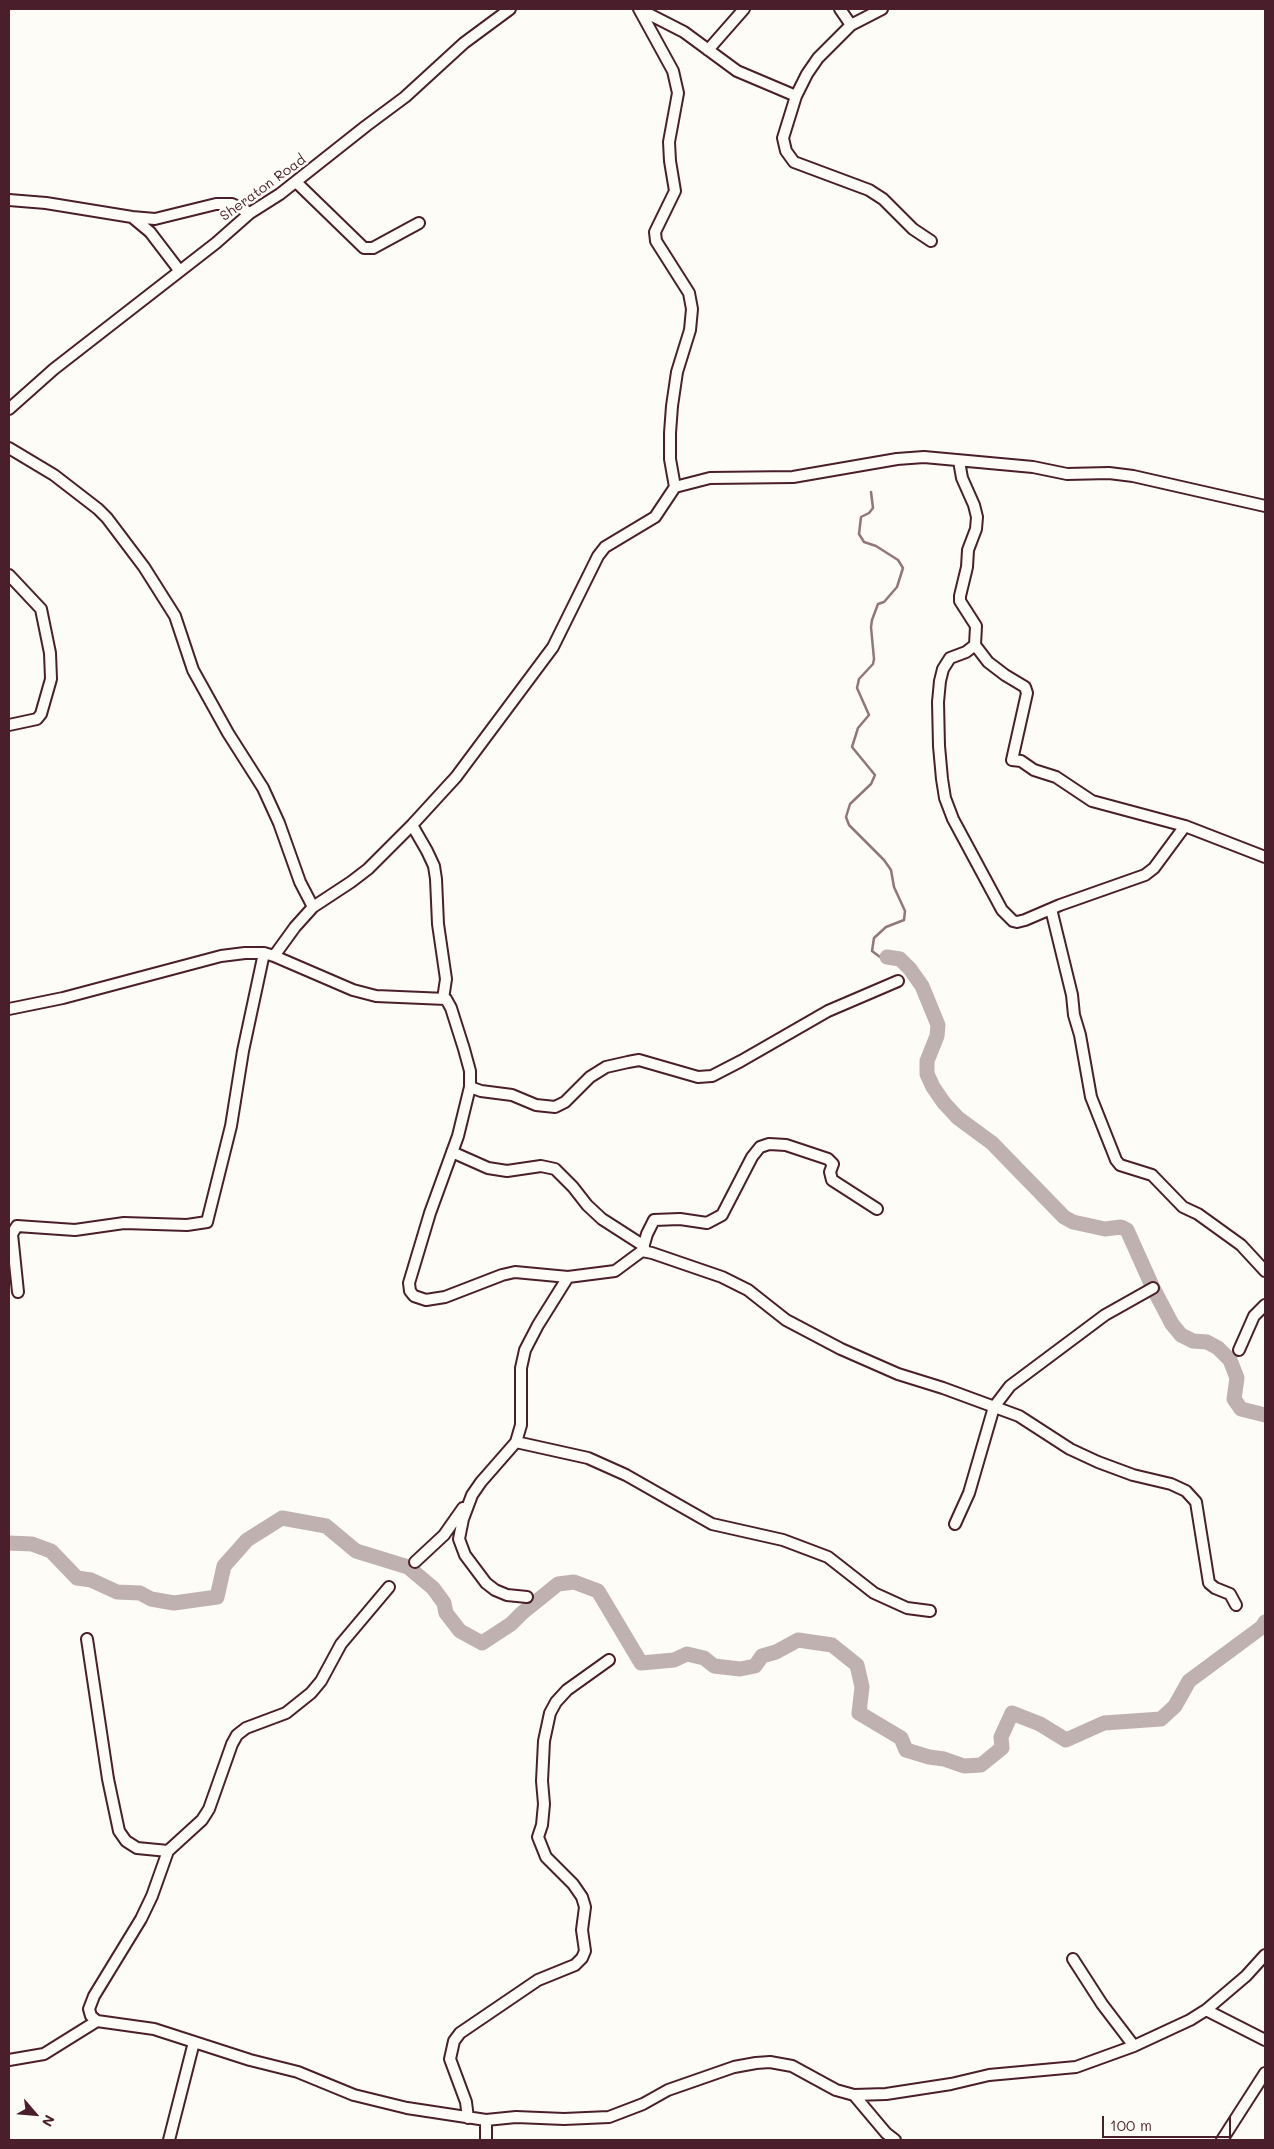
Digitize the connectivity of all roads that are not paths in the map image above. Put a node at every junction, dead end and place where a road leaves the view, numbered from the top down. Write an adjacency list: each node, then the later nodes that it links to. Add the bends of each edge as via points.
1 (510, 9): 10 (street, Sheraton Road)
2 (639, 9): 6 (street); 20 (street, via 673,71 678,92 669,142 675,191 655,232 656,241 689,293 692,309 672,406 670,459)
3 (744, 9): 8 (street)
4 (840, 9): 7 (street)
5 (882, 9): 7 (street)
6 (652, 11): 8 (street)
7 (852, 25): 9 (street, via 818,58)
8 (708, 50): 9 (street, via 737,71)
9 (796, 96): 15 (street, via 783,138 786,151 794,162 868,190)
10 (296, 182): 12 (street, Sheraton Road); 14 (street, via 364,248 373,248)
11 (9, 200): 13 (street)
12 (250, 213): 13 (street, via 232,204 216,204 155,218); 16 (street, Sheraton Road)
13 (132, 217): 16 (street, via 150,232)
14 (419, 223)
15 (932, 241)
16 (179, 270): 17 (street, Sheraton Road)
17 (9, 409)
18 (9, 448): 28 (street, via 54,475 98,509 144,567 175,616 193,670 263,788)
19 (959, 461): 20 (street, via 924,457 897,459 793,477 710,478); 21 (street, via 1033,467 1067,474 1133,476); 23 (street, via 977,517 960,596 976,626)
20 (675, 487): 25 (street, via 655,517 605,547 592,565 574,608 541,666 473,757)
21 (1265, 506)
22 (9, 575): 24 (street, via 40,609 50,652 50,680 41,714 37,719)
23 (975, 645): 26 (street, via 997,670 1025,687 1025,704 1012,760 1056,777 1092,802); 29 (street, via 950,658 940,681 939,746 945,798 1002,910 1017,922)
24 (9, 725)
25 (412, 825): 28 (street, via 368,869); 32 (street, via 434,866 446,979)
26 (1185, 826): 27 (street); 29 (street, via 1154,868 1145,874)
27 (1265, 857)
28 (313, 907): 30 (street)
29 (1051, 909): 38 (street, via 1072,995 1091,1096 1116,1160 1120,1165 1152,1174 1183,1207 1241,1245)
30 (269, 954): 32 (street, via 353,990 376,996); 33 (street, via 221,956); 41 (street, via 243,1051 231,1126 206,1222 187,1225 124,1223 75,1230 16,1226 12,1234)
31 (898, 981): 34 (street, via 828,1011 712,1076 698,1077 639,1060 628,1062 606,1067 590,1076 555,1108)
32 (443, 998): 34 (street, via 448,1002 464,1049)
33 (9, 1009)
34 (470, 1087): 35 (street, via 466,1111)
35 (452, 1152): 37 (street, via 488,1168 507,1171 541,1166 556,1169 602,1219); 39 (street, via 409,1283 414,1296 426,1300 445,1297 515,1272)
36 (877, 1209): 37 (street, via 832,1180 833,1164 828,1159 786,1145 769,1144 760,1147 752,1157 722,1215 707,1222 654,1220)
37 (643, 1249): 39 (street, via 616,1271); 44 (street, via 736,1283 786,1320 841,1349 898,1374)
38 (1265, 1271)
39 (568, 1277): 45 (street, via 525,1350 521,1368 521,1425)
40 (1153, 1288): 44 (street, via 1105,1315 1033,1368 1010,1386)
41 (18, 1292)
42 (1265, 1304): 43 (street, via 1254,1316)
43 (1239, 1350)
44 (994, 1407): 47 (street, via 969,1493); 51 (street, via 1019,1416 1070,1449 1098,1462 1186,1490 1196,1502 1209,1583 1230,1594)
45 (516, 1442): 46 (street); 52 (street, via 588,1458 626,1475 712,1524 783,1540 821,1554 874,1593 908,1608)
46 (472, 1495): 48 (street, via 444,1535); 50 (street, via 459,1539 464,1555 495,1590)
47 (956, 1524)
48 (415, 1562)
49 (389, 1587): 55 (street, via 341,1644 311,1693 286,1713 246,1728 237,1735 209,1809 202,1820)
50 (527, 1597)
51 (1236, 1605)
52 (930, 1611)
53 (87, 1639): 55 (street, via 119,1831 126,1842 137,1848)
54 (609, 1660): 66 (street, via 567,1690 556,1702 546,1726 543,1749 544,1817 538,1837 546,1857 582,1897 582,1958 575,1965 538,1980 454,2041 450,2059 466,2102)
55 (168, 1851): 59 (street, via 141,1919 89,2009)
56 (1265, 1955): 58 (street)
57 (1073, 1959): 62 (street)
58 (1206, 2010): 60 (street); 62 (street)
59 (97, 2021): 61 (street, via 154,2029); 63 (street, via 44,2054)
60 (1265, 2040)
61 (194, 2042): 66 (street, via 298,2072 354,2095); 68 (street)
62 (1134, 2046): 65 (street, via 1076,2067 989,2075 894,2093)
63 (9, 2060)
64 (1265, 2073): 71 (street)
65 (854, 2095): 67 (street, via 836,2090 792,2066 756,2062 668,2090 609,2117); 70 (street)
66 (468, 2118): 67 (street)
67 (486, 2120): 69 (street)
68 (169, 2140)
69 (486, 2140)
70 (895, 2140)
71 (1222, 2140)

